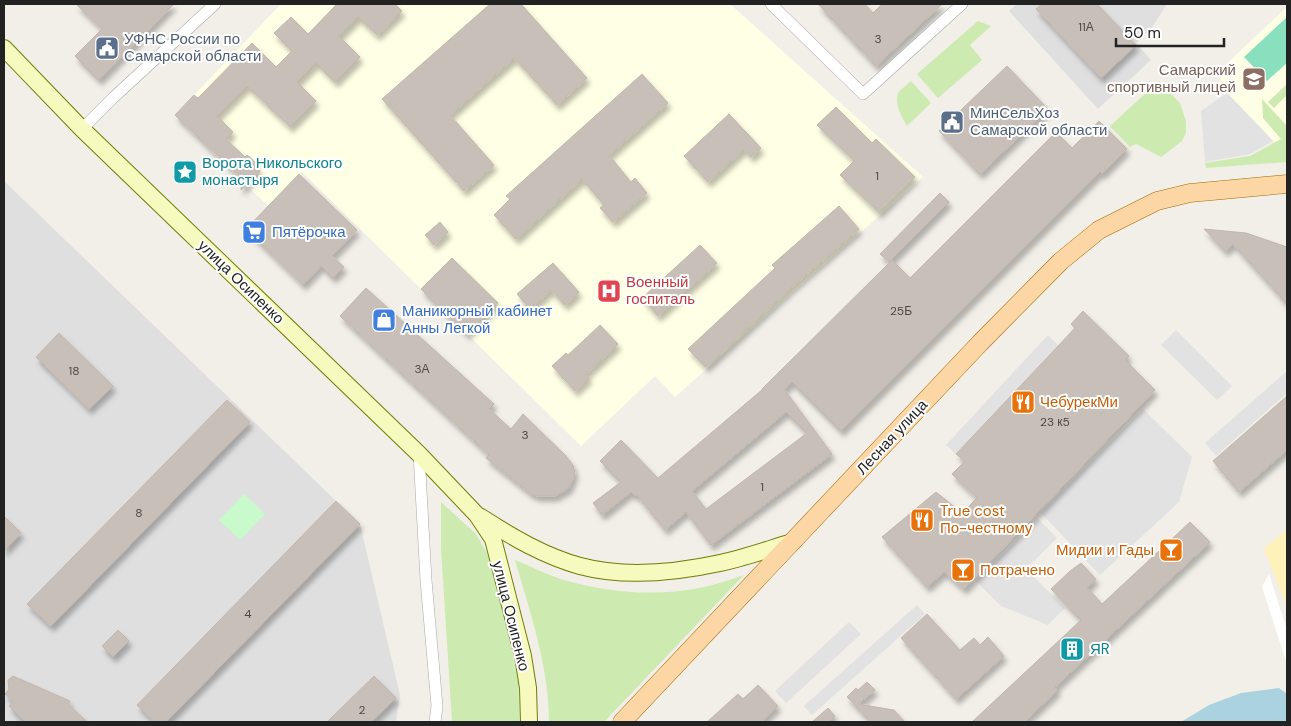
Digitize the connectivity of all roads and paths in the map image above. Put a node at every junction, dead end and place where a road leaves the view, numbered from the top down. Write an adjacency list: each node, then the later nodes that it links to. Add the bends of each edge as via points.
1 (215, 4): 5 (street)
2 (771, 4): 3 (street, via 863,94)
3 (962, 4)
4 (4, 48): 5 (main road, улица Осипенко)
5 (82, 129): 7 (main road, улица Осипенко)
6 (1287, 184): 9 (main road, Лесная улица, via 1190,192 1157,201 1099,230 1061,261)
7 (419, 454): 8 (main road, улица Осипенко); 10 (street, via 437,706)
8 (478, 515): 9 (main road, улица Осипенко, via 549,555 580,566 623,573 668,572 721,563); 11 (main road, улица Осипенко, via 493,538 523,656)
9 (793, 542): 12 (main road, Лесная улица)
10 (435, 722)
11 (529, 722)
12 (622, 722)

